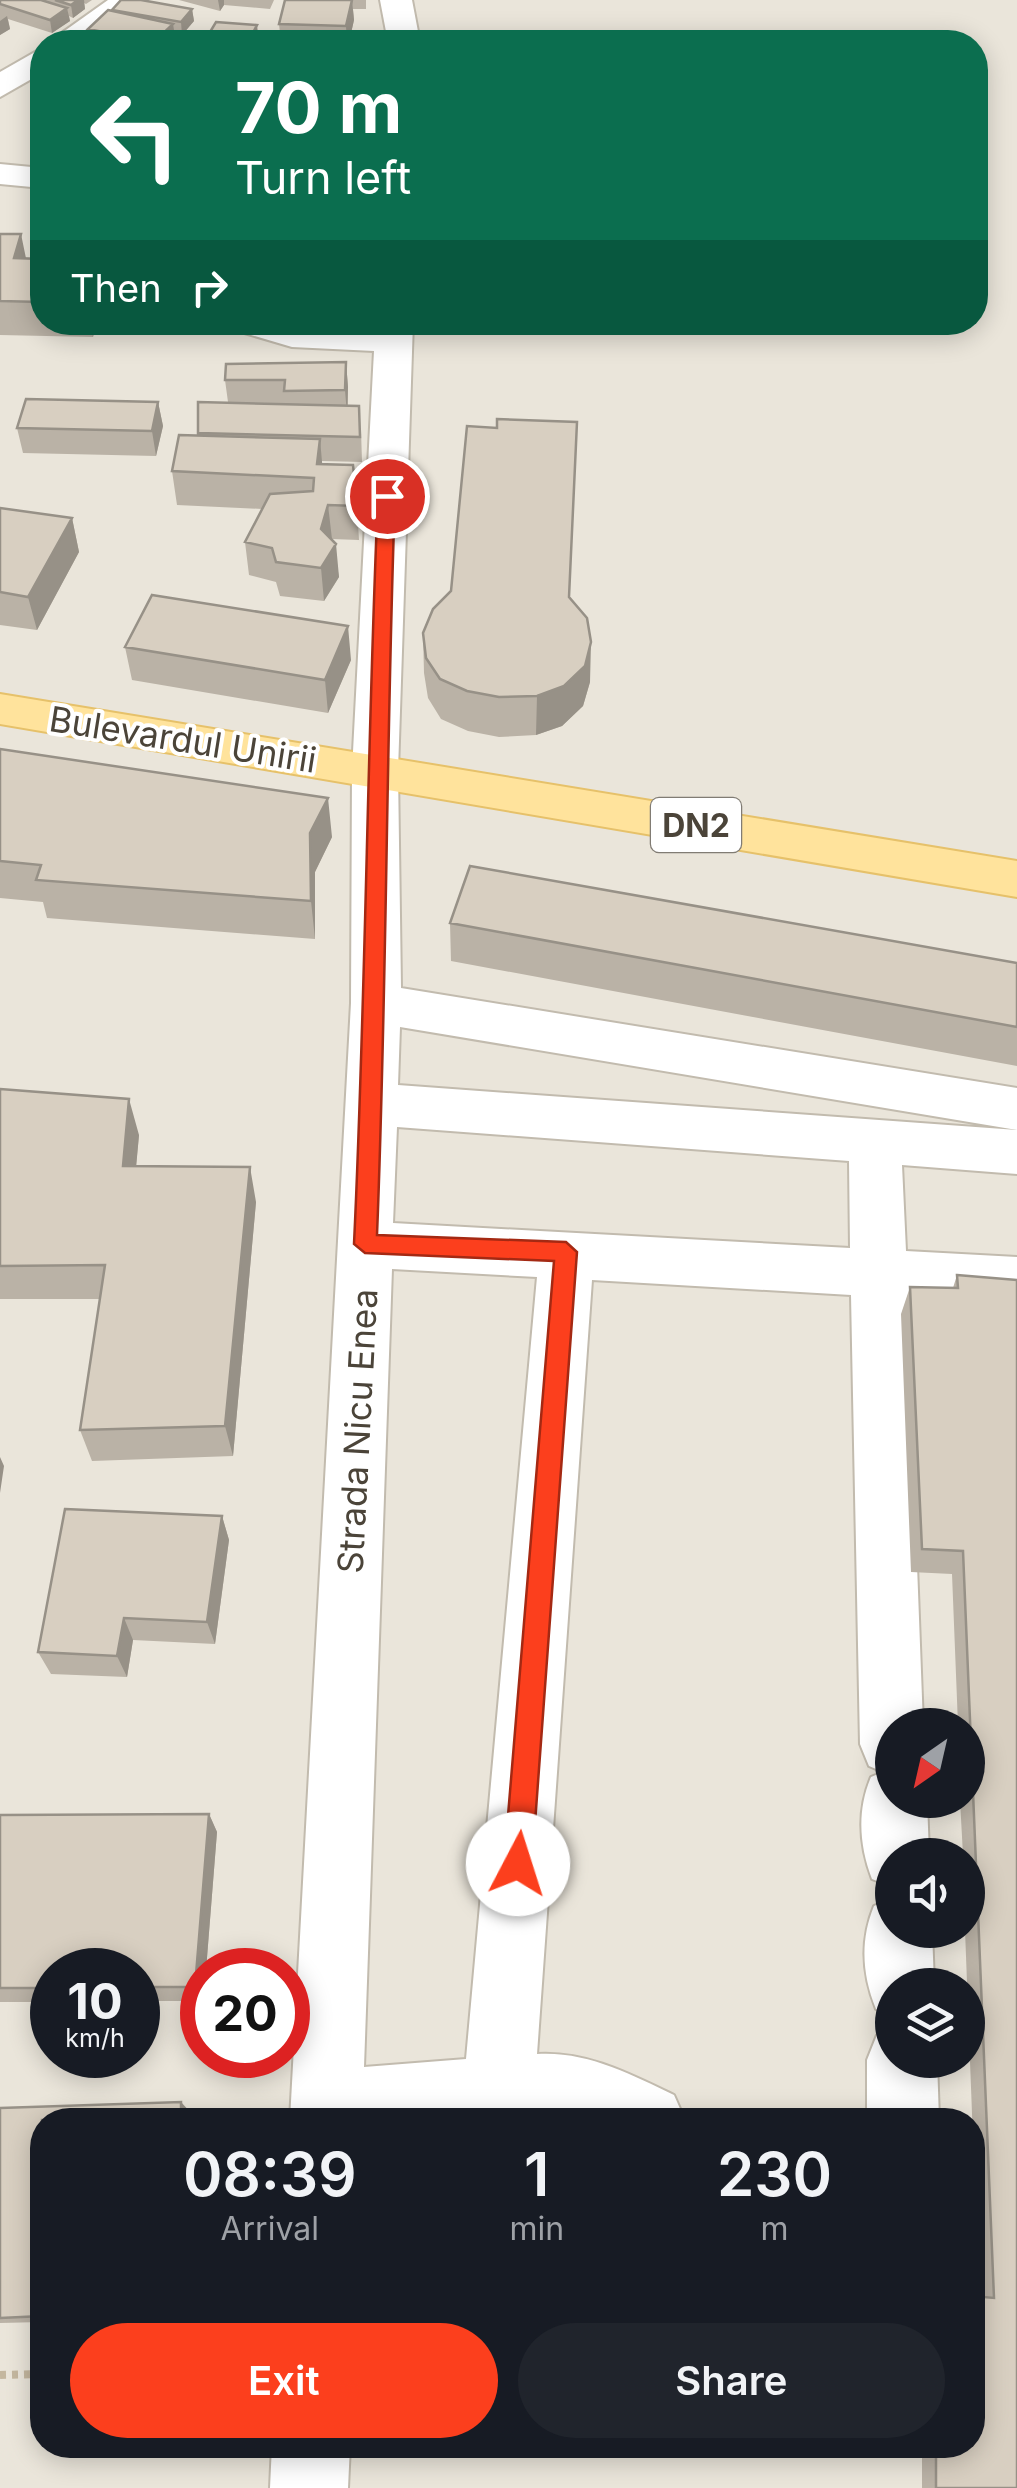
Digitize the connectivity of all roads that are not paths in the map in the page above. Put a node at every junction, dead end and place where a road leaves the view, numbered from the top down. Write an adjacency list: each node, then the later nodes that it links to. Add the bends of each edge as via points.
1 (130, 0): 3 (street)
2 (396, 0): 4 (street)
3 (84, 30)
4 (402, 30)
5 (30, 67): 6 (street)
6 (0, 88)
7 (0, 174): 8 (street)
8 (30, 177)
9 (289, 335): 10 (street)
10 (318, 335)
11 (394, 335): 13 (street, Strada Nicu Enea)
12 (0, 709): 13 (main road, Bulevardul Unirii / DN2)
13 (376, 771): 14 (main road, Bulevardul Unirii / DN2); 15 (street, Strada Nicu Enea)
14 (1017, 880)
15 (376, 1003): 16 (street, Strada Nicu Enea); 17 (street)
16 (372, 1104): 18 (street); 20 (street, Strada Nicu Enea)
17 (1017, 1109)
18 (875, 1141): 19 (street); 22 (street)
19 (1017, 1152)
20 (365, 1244): 21 (street); 27 (street, Strada Nicu Enea)
21 (566, 1252): 22 (street); 26 (street)
22 (882, 1270): 23 (street); 24 (street)
23 (1017, 1281)
24 (891, 1708)
25 (903, 2078): 30 (street)
26 (498, 2090): 28 (street); 29 (street, via 562,2088)
27 (327, 2108)
28 (364, 2108)
29 (624, 2108)
30 (904, 2108)
31 (311, 2458): 32 (street)
32 (309, 2488)

